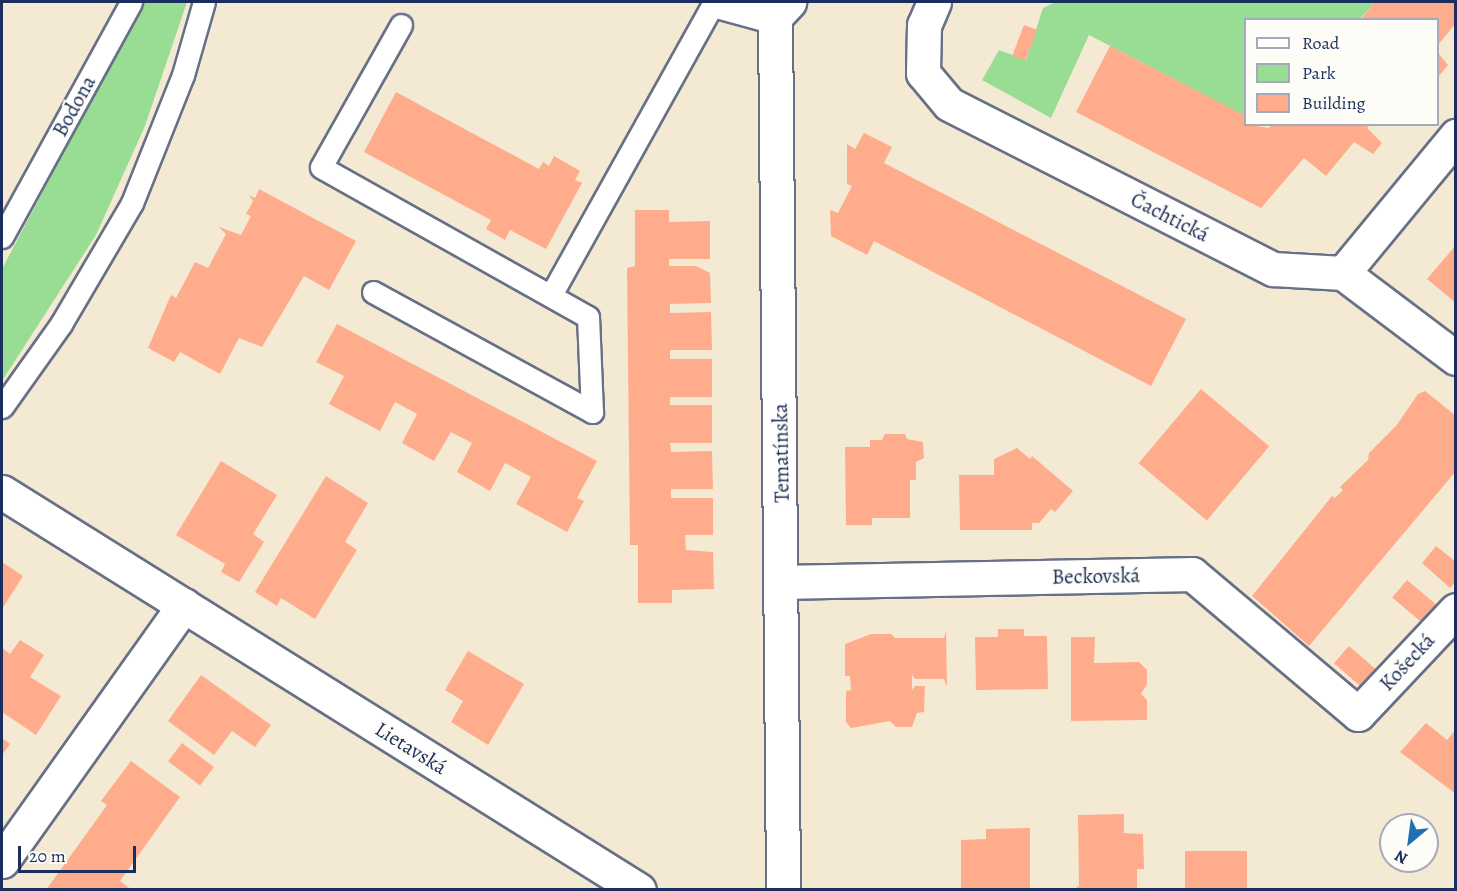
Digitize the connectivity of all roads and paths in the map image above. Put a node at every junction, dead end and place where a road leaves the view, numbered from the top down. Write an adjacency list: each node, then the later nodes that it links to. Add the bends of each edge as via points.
1 (131, 2): 9 (lane, Bodona)
2 (204, 2): 15 (lane, via 183,75 132,203 61,324)
3 (714, 2): 13 (lane)
4 (721, 2): 6 (street)
5 (934, 2): 11 (street, Čachtická, via 924,25 923,73 949,104 1273,269)
6 (782, 9): 17 (street, Tematínska)
7 (401, 25): 13 (lane, via 321,167)
8 (1455, 136): 11 (street)
9 (9, 206): 10 (lane, Bodona)
10 (2, 237)
11 (1343, 273): 14 (street)
12 (373, 292): 13 (lane, via 592,412 588,317)
13 (551, 295)
14 (1455, 358)
15 (2, 407)
16 (2, 492): 18 (street, Lietavská)
17 (782, 582): 20 (street, Beckovská, via 1192,574); 23 (street, Tematínska)
18 (184, 605): 21 (street); 22 (street, Lietavská)
19 (1455, 610): 20 (street, Košecká)
20 (1359, 714)
21 (2, 861)
22 (639, 890)
23 (783, 890)

